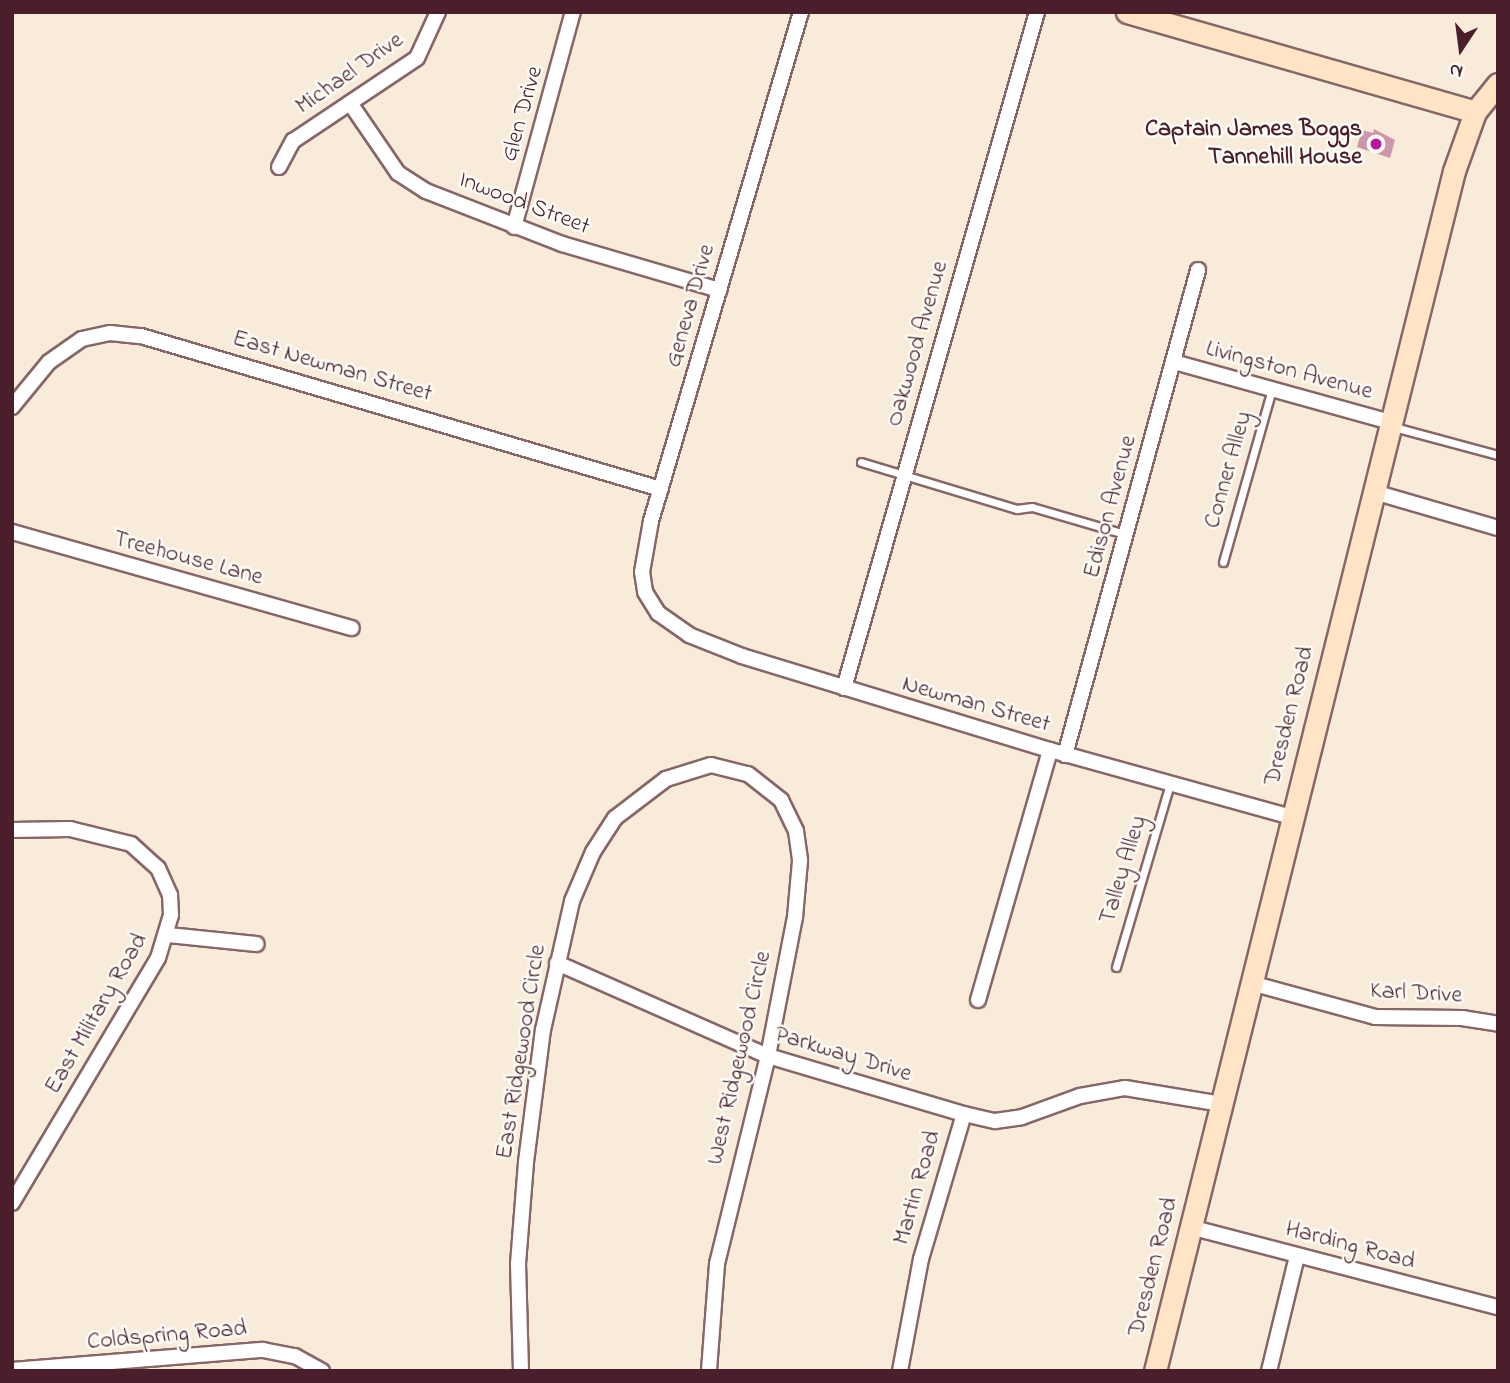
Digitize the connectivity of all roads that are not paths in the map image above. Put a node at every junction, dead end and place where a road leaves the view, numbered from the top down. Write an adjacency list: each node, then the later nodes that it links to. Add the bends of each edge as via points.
1 (438, 12): 7 (street, Michael Drive, via 417,58)
2 (573, 12): 10 (street, Glen Drive)
3 (801, 12): 12 (street, Geneva Drive)
4 (1037, 12): 19 (street, Oakwood Avenue)
5 (1127, 12): 8 (street)
6 (1498, 83): 8 (street, Dresden Road)
7 (350, 103): 9 (street, Michael Drive, via 293,141); 10 (street, Inwood Street, via 405,179)
8 (1475, 112): 16 (street, Dresden Road, via 1454,171)
9 (279, 167)
10 (514, 227): 12 (street, Inwood Street)
11 (1198, 270): 13 (street, Edison Avenue)
12 (719, 290): 20 (street, Geneva Drive)
13 (1174, 362): 14 (street, Livingston Avenue); 24 (street, Edison Avenue)
14 (1272, 389): 16 (street, Livingston Avenue); 25 (lane, Conner Alley)
15 (12, 407): 20 (street, East Newman Street, via 49,362 82,339 110,333 141,336)
16 (1391, 424): 17 (lane); 21 (street, Dresden Road)
17 (1498, 455)
18 (861, 462): 19 (lane)
19 (903, 475): 24 (lane); 28 (street, Oakwood Avenue)
20 (661, 489): 26 (street, Geneva Drive, via 642,572 645,592)
21 (1374, 492): 22 (street); 33 (street, Dresden Road)
22 (1498, 527)
23 (12, 532): 27 (street, Treehouse Lane)
24 (1125, 534): 30 (street, Edison Avenue)
25 (1223, 562)
26 (658, 613): 28 (street, Newman Street, via 689,635)
27 (352, 628)
28 (844, 688): 29 (street, Newman Street)
29 (1050, 750): 30 (street, Newman Street); 40 (street)
30 (1065, 755): 32 (street, Newman Street)
31 (748, 774): 37 (street, East Ridgewood Circle, via 711,765 690,769 642,793 615,818 593,852 572,901); 42 (street, West Ridgewood Circle, via 780,800 800,845 799,895)
32 (1170, 784): 33 (street, Newman Street); 38 (lane, Talley Alley)
33 (1292, 817): 39 (street, Dresden Road)
34 (12, 830): 35 (street, East Military Road, via 70,829 131,845 147,856 165,881 171,915)
35 (168, 935): 36 (street); 45 (street, East Military Road)
36 (257, 944)
37 (557, 963): 42 (street, Parkway Drive); 52 (street, East Ridgewood Circle, via 526,1163 518,1264)
38 (1116, 967)
39 (1251, 983): 41 (street, Karl Drive, via 1375,1017 1462,1018); 43 (street, Dresden Road)
40 (978, 1000)
41 (1498, 1024)
42 (768, 1056): 44 (street, Parkway Drive); 53 (street, West Ridgewood Circle, via 721,1242)
43 (1222, 1104): 44 (street, Martin Road, via 1125,1088 1080,1096 1022,1117 995,1121); 46 (street, Dresden Road)
44 (964, 1114): 54 (street, Martin Road, via 921,1259)
45 (12, 1203)
46 (1191, 1227): 47 (street, Harding Road); 55 (street, Dresden Road)
47 (1297, 1256): 48 (street, Harding Road); 56 (street)
48 (1498, 1307)
49 (137, 1366): 50 (street, Coldspring Road); 51 (street, Coldspring Road, via 263,1350 295,1356)
50 (12, 1370)
51 (322, 1371)
52 (522, 1371)
53 (709, 1371)
54 (900, 1371)
55 (1155, 1371)
56 (1269, 1371)

